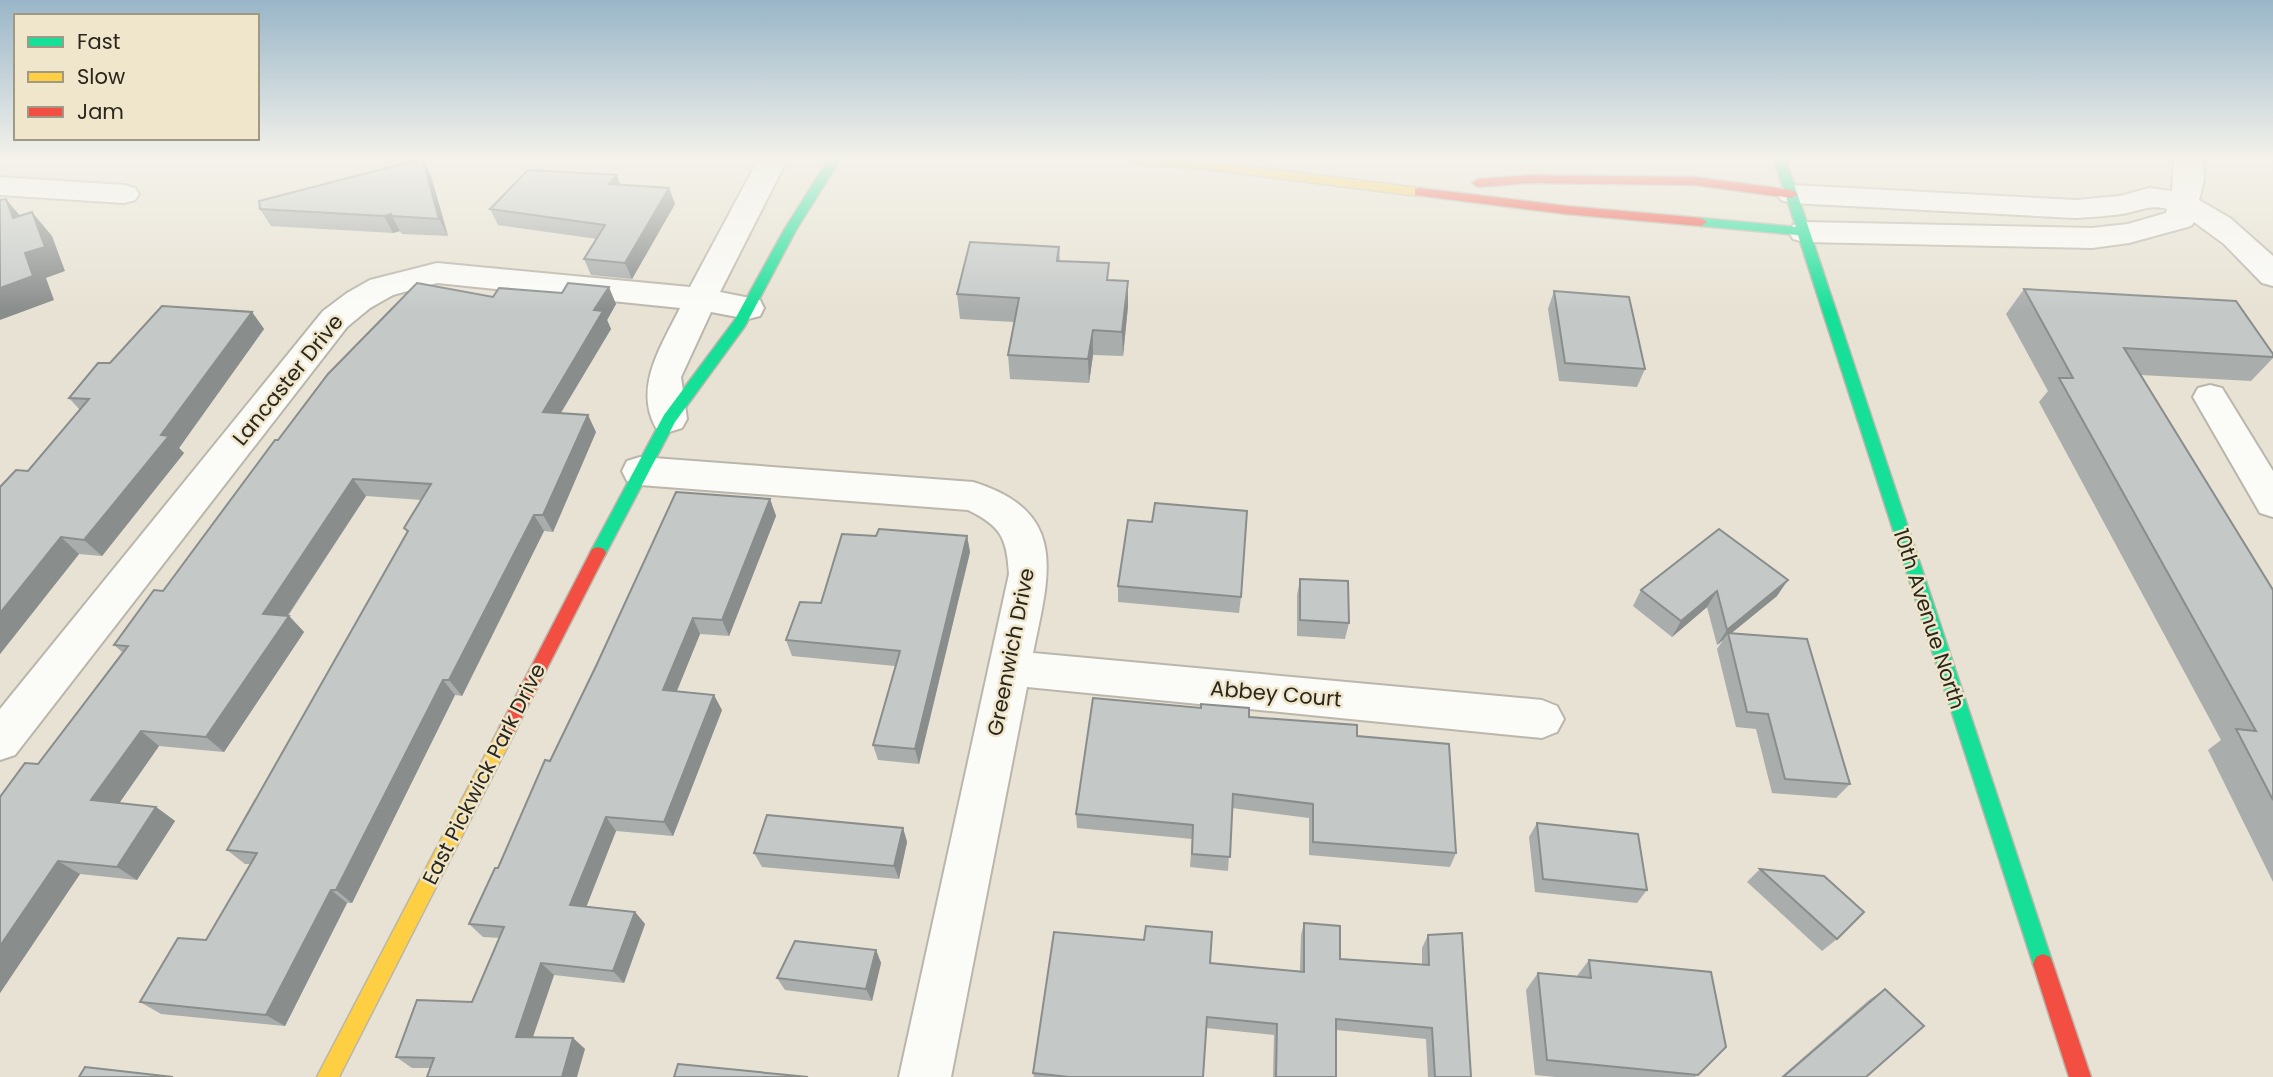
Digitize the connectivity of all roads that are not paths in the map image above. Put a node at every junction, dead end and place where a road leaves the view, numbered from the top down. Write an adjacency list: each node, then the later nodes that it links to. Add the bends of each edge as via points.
1 (747, 210): 9 (street)
2 (802, 210): 10 (street, East Pickwick Park Drive)
3 (1569, 210): 7 (street)
4 (1797, 210): 7 (street, 10th Avenue North)
5 (2182, 210): 7 (street, via 2180,219 2148,229 2092,238)
6 (2195, 210): 8 (street, via 2257,256)
7 (1804, 232): 20 (street, 10th Avenue North)
8 (2273, 276)
9 (700, 299): 10 (street, Lancaster Drive); 12 (street, via 664,377); 17 (street, Lancaster Drive, via 437,273 381,286 356,300 335,319)
10 (748, 308): 12 (street, East Pickwick Park Drive)
11 (2210, 397): 14 (street)
12 (669, 419): 13 (street, East Pickwick Park Drive)
13 (640, 471): 15 (street, Greenwich Drive, via 973,496 999,508 1019,526 1029,549 1029,574); 18 (street, East Pickwick Park Drive)
14 (2273, 503)
15 (1010, 668): 16 (street, Abbey Court); 19 (street, Greenwich Drive)
16 (1542, 719)
17 (0, 741)
18 (328, 1077)
19 (925, 1077)
20 (2080, 1077)

